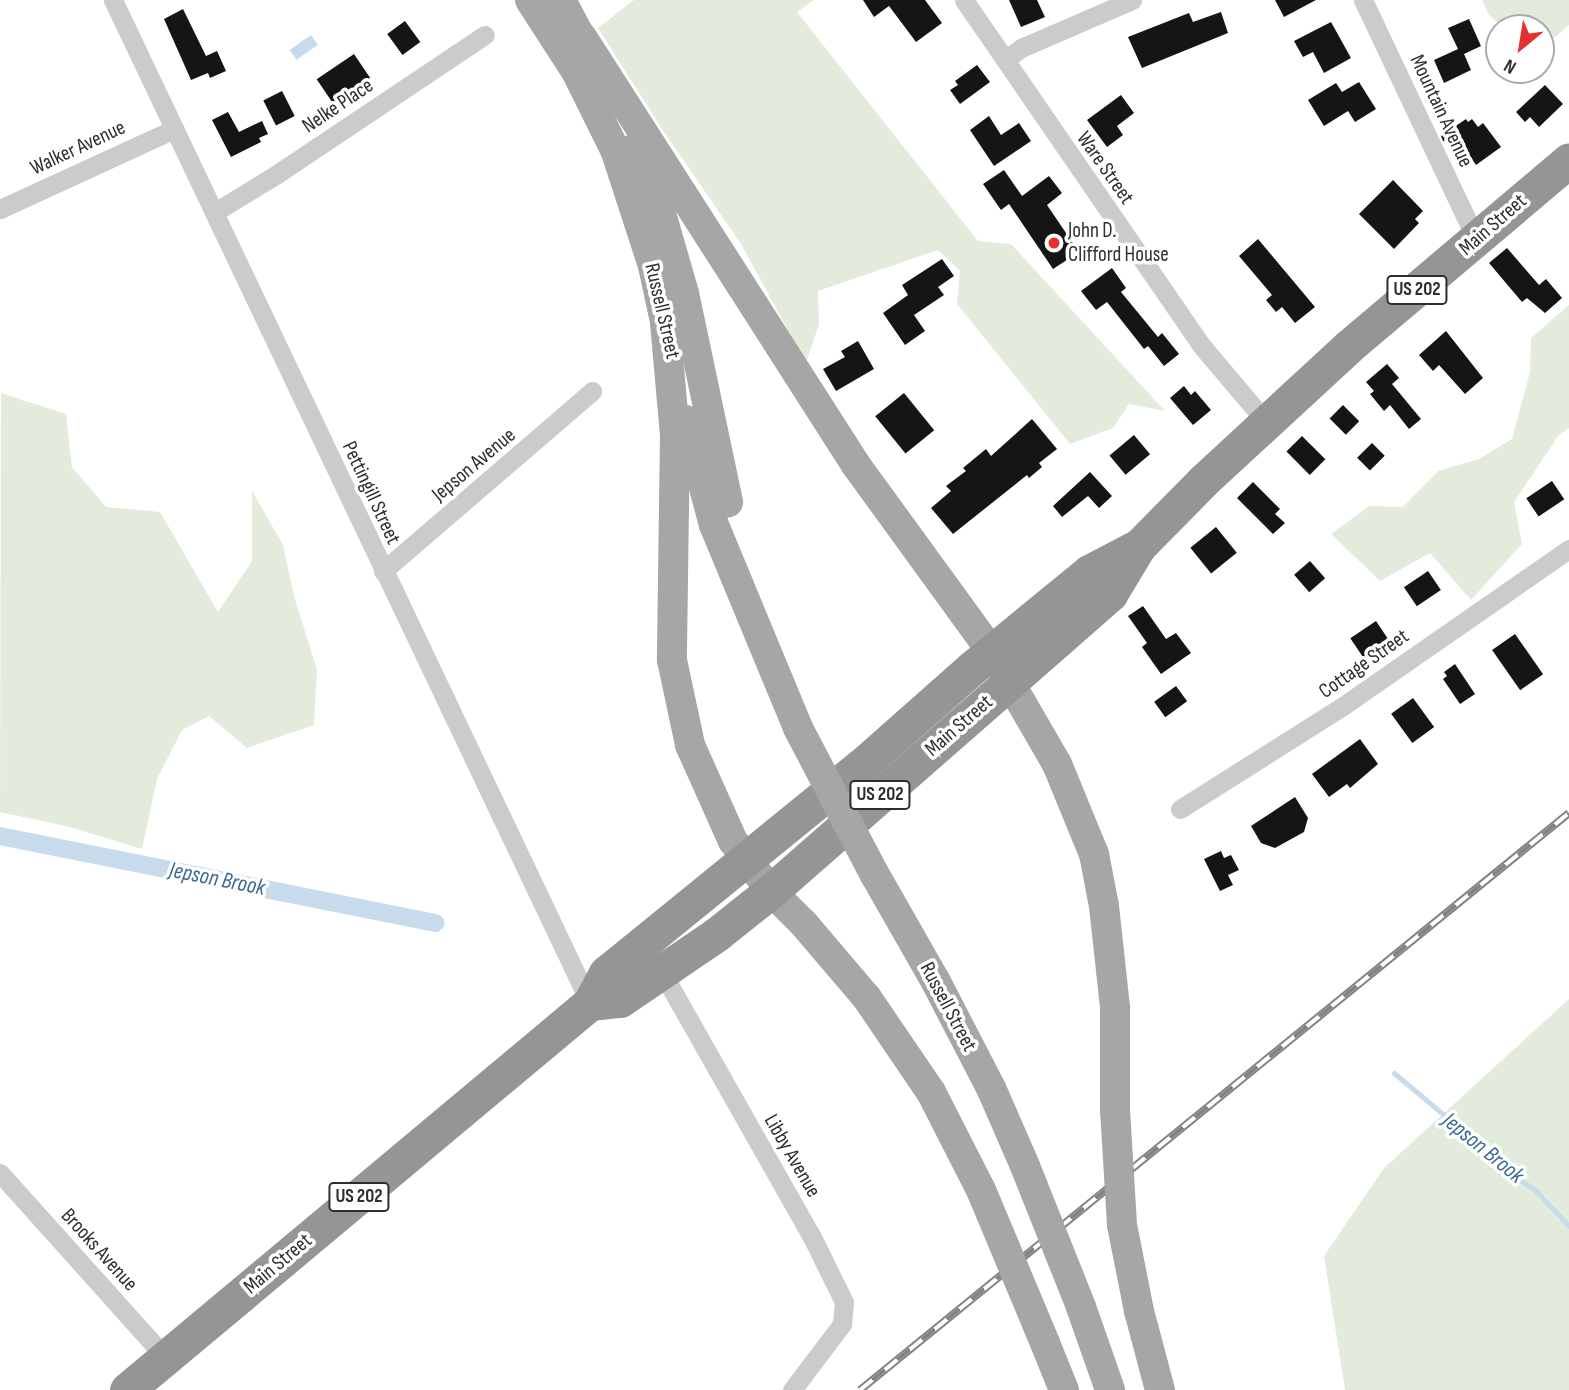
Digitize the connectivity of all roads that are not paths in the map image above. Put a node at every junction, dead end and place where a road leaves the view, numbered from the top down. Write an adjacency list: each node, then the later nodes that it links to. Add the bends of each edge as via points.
1 (113, 0): 10 (street, Pettingill Street)
2 (530, 0): 15 (main road, Russell Street, via 577,73 616,152 653,267)
3 (561, 0): 8 (main road, Russell Street)
4 (964, 0): 9 (street, Ware Street)
5 (1132, 0): 9 (street, via 1021,48)
6 (1363, 0): 14 (street, Mountain Avenue)
7 (485, 35): 13 (street, Nelke Place)
8 (582, 37): 21 (main road, Russell Street, via 656,195 684,293 718,463); 22 (main road, via 856,465)
9 (1006, 60): 17 (street, Ware Street, via 1200,345)
10 (174, 129): 12 (street, Walker Avenue); 13 (street, Pettingill Street)
11 (1569, 160): 14 (highway, Main Street / US 202)
12 (0, 209)
13 (215, 212): 20 (street, Pettingill Street)
14 (1476, 241): 17 (highway, Main Street / US 202, via 1348,347)
15 (665, 323): 21 (main road, Russell Street, via 714,525); 25 (main road, via 675,435 672,660 690,746 733,841)
16 (592, 391): 20 (street, Jepson Avenue)
17 (1267, 423): 18 (highway, Main Street / US 202)
18 (1139, 546): 22 (highway, Main Street / US 202, via 1090,572); 23 (highway, Main Street / US 202, via 1110,594)
19 (1569, 549): 24 (street, Cottage Street, via 1340,708)
20 (383, 570): 29 (street, Pettingill Street)
21 (760, 635): 35 (main road, Russell Street, bridge, via 798,728 990,1088 1025,1166)
22 (992, 652): 23 (main road); 25 (highway, Main Street / US 202)
23 (1011, 682): 26 (highway, Main Street / US 202); 36 (main road, bridge, via 1057,764 1094,854 1111,953 1122,1225)
24 (1180, 809)
25 (747, 860): 26 (main road); 27 (highway, Main Street / US 202)
26 (771, 891): 28 (highway, Main Street / US 202); 34 (main road, bridge, via 867,998 931,1092 981,1190)
27 (646, 942): 28 (street, Libby Avenue); 29 (highway, Main Street / US 202, via 606,973)
28 (662, 973): 29 (highway, Main Street / US 202, via 620,1000); 33 (street, Libby Avenue, via 844,1302 842,1324)
29 (590, 1003): 31 (highway, Main Street / US 202)
30 (0, 1173): 31 (street, Brooks Avenue)
31 (165, 1357): 32 (highway, Main Street / US 202)
32 (127, 1390)
33 (792, 1390)
34 (1064, 1390)
35 (1110, 1390)
36 (1160, 1390)

